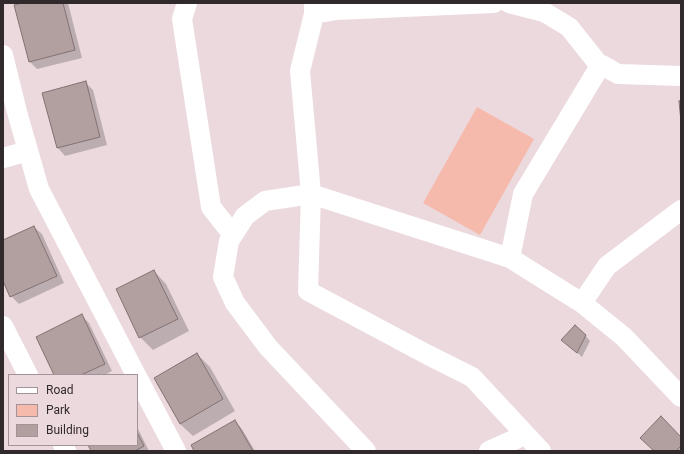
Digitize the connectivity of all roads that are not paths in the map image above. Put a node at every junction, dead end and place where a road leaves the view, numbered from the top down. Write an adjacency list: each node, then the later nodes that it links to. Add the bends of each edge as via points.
1 (188, 3): 13 (street, via 182,18 211,207)
2 (494, 3): 4 (street)
3 (509, 3): 7 (street, via 544,12 569,27)
4 (415, 5): 5 (street)
5 (314, 9): 11 (street, via 300,71)
6 (3, 55): 9 (street)
7 (600, 66): 8 (street, via 618,74); 14 (street, via 523,194)
8 (681, 76)
9 (28, 151): 10 (street); 18 (street, via 39,189)
10 (3, 158)
11 (311, 194): 13 (street, via 265,201 245,216); 14 (street); 21 (street, via 308,291 472,377)
12 (681, 210): 15 (street, via 607,266)
13 (233, 235): 23 (street, via 229,241 223,277 235,303 268,347)
14 (510, 258): 15 (street)
15 (582, 303): 20 (street, via 624,337)
16 (3, 326): 17 (street)
17 (27, 374)
18 (135, 374)
19 (138, 380): 22 (street)
20 (681, 397)
21 (523, 432): 24 (street, via 516,439); 25 (street)
22 (176, 451)
23 (366, 451)
24 (488, 451)
25 (541, 451)

